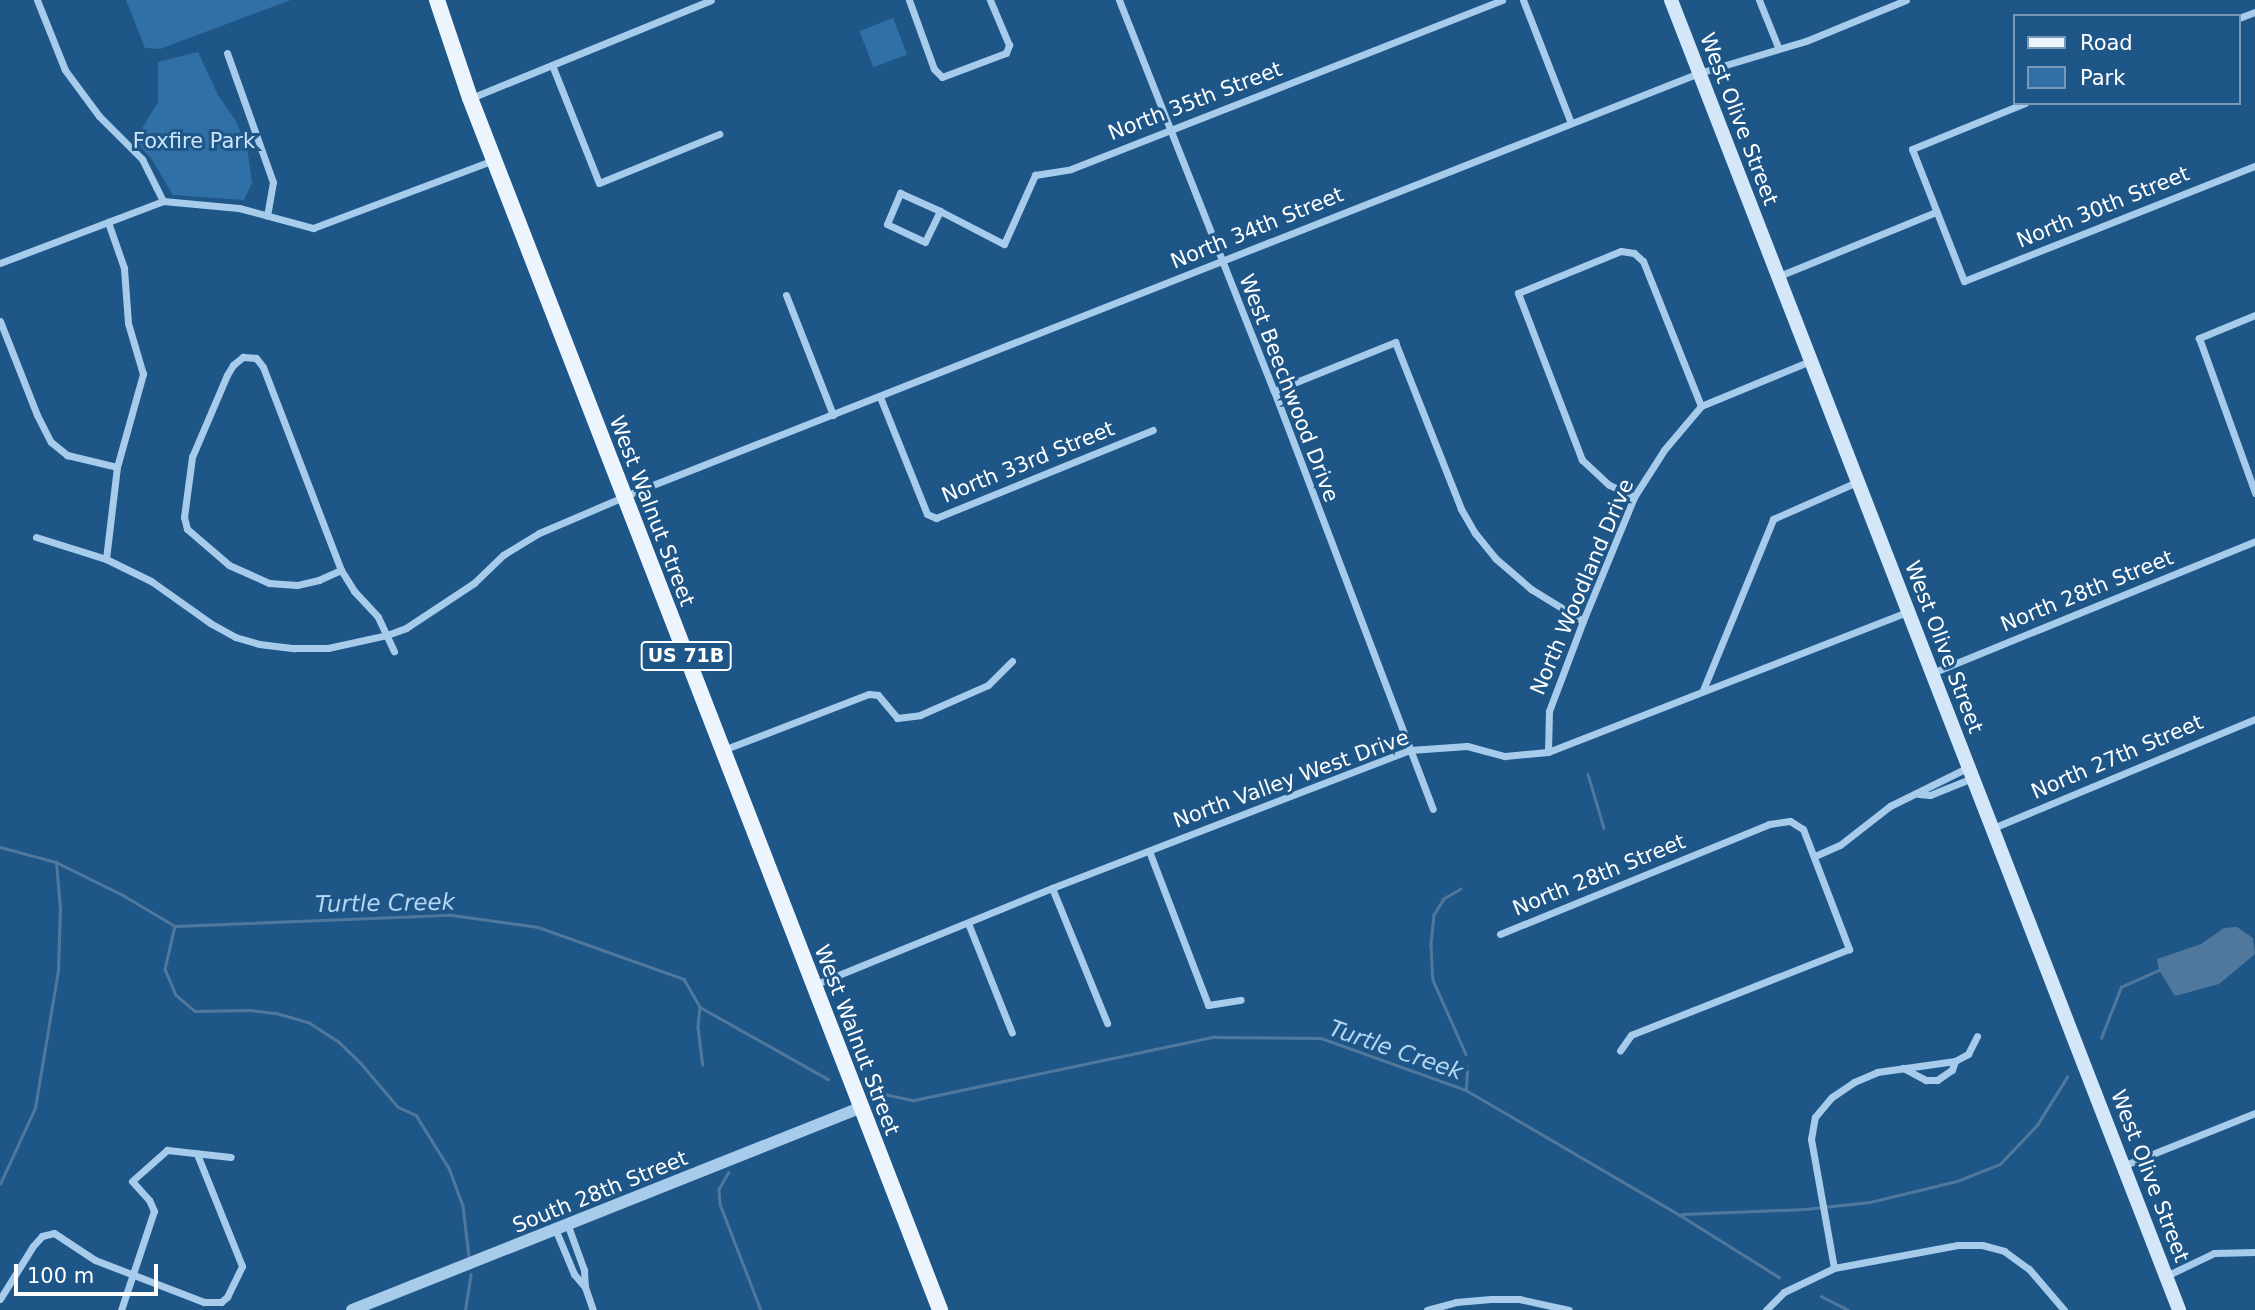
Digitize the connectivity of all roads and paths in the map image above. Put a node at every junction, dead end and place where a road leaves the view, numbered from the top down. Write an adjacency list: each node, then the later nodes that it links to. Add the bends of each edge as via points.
1 (37, 0): 23 (street, via 65,70 99,116 142,159)
2 (437, 0): 16 (main road, West Walnut Street / US 71B)
3 (711, 0): 14 (street)
4 (909, 0): 5 (street, via 933,69 942,77 1006,53 1009,46)
5 (990, 0)
6 (1119, 0): 19 (street, West Beechwood Drive)
7 (1502, 0): 19 (street, North 35th Street)
8 (1523, 0): 18 (street)
9 (1671, 0): 15 (main road, West Olive Street)
10 (1759, 0): 12 (street)
11 (1901, 1): 12 (street, North 34th Street, via 1806,41)
12 (1778, 47): 15 (street, North 34th Street)
13 (228, 53): 26 (street, via 273,182)
14 (552, 65): 16 (street); 20 (street, via 599,183)
15 (1699, 73): 18 (street, North 34th Street); 30 (main road, West Olive Street)
16 (470, 98): 21 (main road, West Walnut Street / US 71B)
17 (2020, 105): 25 (street, via 1912,149)
18 (1571, 123): 28 (street, North 34th Street)
19 (1169, 130): 24 (street, North 35th Street, via 1071,169 1035,175 1004,244); 28 (street, West Beechwood Drive)
20 (719, 134)
21 (494, 159): 26 (street, via 313,228); 43 (main road, West Walnut Street / US 71B)
22 (2255, 166): 25 (street, North 30th Street, via 1965,281)
23 (163, 201): 26 (street); 27 (street)
24 (940, 211): 24 (street, North 35th Street, via 900,193 887,224 925,242)
25 (1936, 212): 30 (street)
26 (267, 215)
27 (108, 222): 29 (street); 40 (street, via 124,268 128,323 143,374)
28 (1221, 261): 35 (street, West Beechwood Drive); 36 (street, North 34th Street)
29 (0, 263)
30 (1778, 276): 34 (main road, West Olive Street)
31 (786, 295): 38 (street)
32 (2255, 315): 42 (street, via 2199,338)
33 (0, 321): 40 (street, via 51,442 67,455)
34 (1811, 360): 37 (street, North Woodland Drive); 41 (main road, West Olive Street)
35 (1273, 391): 50 (street, via 1395,342 1461,509 1475,533 1495,558 1531,589); 57 (street, West Beechwood Drive)
36 (880, 397): 38 (street, North 34th Street); 39 (street, North 33rd Street, via 927,513 936,518)
37 (1701, 405): 44 (street, North Woodland Drive); 44 (street, via 1643,261 1634,253 1621,251 1518,293 1581,460 1609,485)
38 (833, 415): 43 (street, North 34th Street)
39 (1153, 430)
40 (117, 467): 47 (street)
41 (1860, 481): 49 (main road, West Olive Street); 55 (street, via 1773,519)
42 (2255, 493)
43 (624, 497): 51 (street, North 34th Street, via 539,533 503,555 474,583 406,628); 58 (main road, West Walnut Street / US 71B)
44 (1634, 497): 50 (street, North Woodland Drive)
45 (36, 537): 47 (street, North 34th Street)
46 (2255, 541): 54 (street, North 28th Street)
47 (106, 559): 51 (street, North 34th Street, via 151,581 223,630 259,644 328,648)
48 (341, 570): 48 (street, via 263,367 256,358 243,357 227,374 192,457 184,517 187,528 229,565 269,583 297,584); 51 (street)
49 (1908, 612): 54 (main road, West Olive Street); 55 (street, North Valley West Drive)
50 (1583, 621): 59 (street, North Woodland Drive, via 1549,711)
51 (387, 635): 52 (street)
52 (394, 652)
53 (1012, 661): 58 (street, via 988,685 920,715 897,718 878,695 869,694)
54 (1931, 673): 60 (main road, West Olive Street)
55 (1703, 690): 59 (street, North Valley West Drive)
56 (2255, 719): 62 (street, North 27th Street)
57 (1410, 750): 59 (street, North Valley West Drive, via 1467,746 1505,756); 61 (street, West Beechwood Drive); 63 (street, North Valley West Drive)
58 (723, 751): 68 (main road, West Walnut Street / US 71B)
59 (1548, 752)
60 (1970, 772): 62 (main road, West Olive Street); 64 (street, via 1890,806 1840,845)
61 (1433, 809)
62 (1992, 829): 80 (main road, West Olive Street)
63 (1149, 851): 65 (street, North Valley West Drive); 69 (street, via 1208,1005)
64 (1815, 856): 67 (street, North 28th Street, via 1802,829 1790,821 1769,824); 73 (street, via 1849,949 1631,1035)
65 (1052, 888): 66 (street, North Valley West Drive); 70 (street)
66 (968, 923): 68 (street, North Valley West Drive); 71 (street)
67 (1500, 934)
68 (813, 986): 76 (main road, West Walnut Street / US 71B)
69 (1241, 1000)
70 (1107, 1023)
71 (1012, 1033)
72 (1977, 1036): 74 (street, via 1968,1054)
73 (1620, 1051)
74 (1955, 1061): 75 (street); 75 (street, via 1952,1070 1937,1080 1926,1080)
75 (1902, 1068): 83 (street, via 1854,1082 1832,1097 1815,1117 1811,1139)
76 (862, 1107): 81 (street, South 28th Street); 91 (main road, West Walnut Street / US 71B)
77 (2255, 1113): 80 (street)
78 (197, 1154): 79 (street); 84 (street, via 167,1150 132,1181 154,1211); 84 (street, via 242,1266 227,1297 212,1304)
79 (231, 1157)
80 (2125, 1165): 85 (main road, West Olive Street)
81 (562, 1229): 86 (street, via 584,1270); 86 (street, via 574,1274); 89 (street, South 28th Street)
82 (2255, 1252): 85 (street, via 2214,1253)
83 (1834, 1268): 94 (street, via 1784,1292); 95 (street, via 1958,1245 1982,1245 2004,1251 2029,1269)
84 (133, 1275): 87 (street, via 95,1259 54,1233 42,1236 33,1246); 88 (street)
85 (2166, 1276): 96 (main road, West Olive Street)
86 (585, 1287): 90 (street)
87 (0, 1299)
88 (121, 1310)
89 (352, 1310)
90 (593, 1310)
91 (940, 1310)
92 (1427, 1310): 93 (street, via 1491,1299 1530,1300)
93 (1569, 1310)
94 (1766, 1310)
95 (2064, 1310)
96 (2179, 1310)

